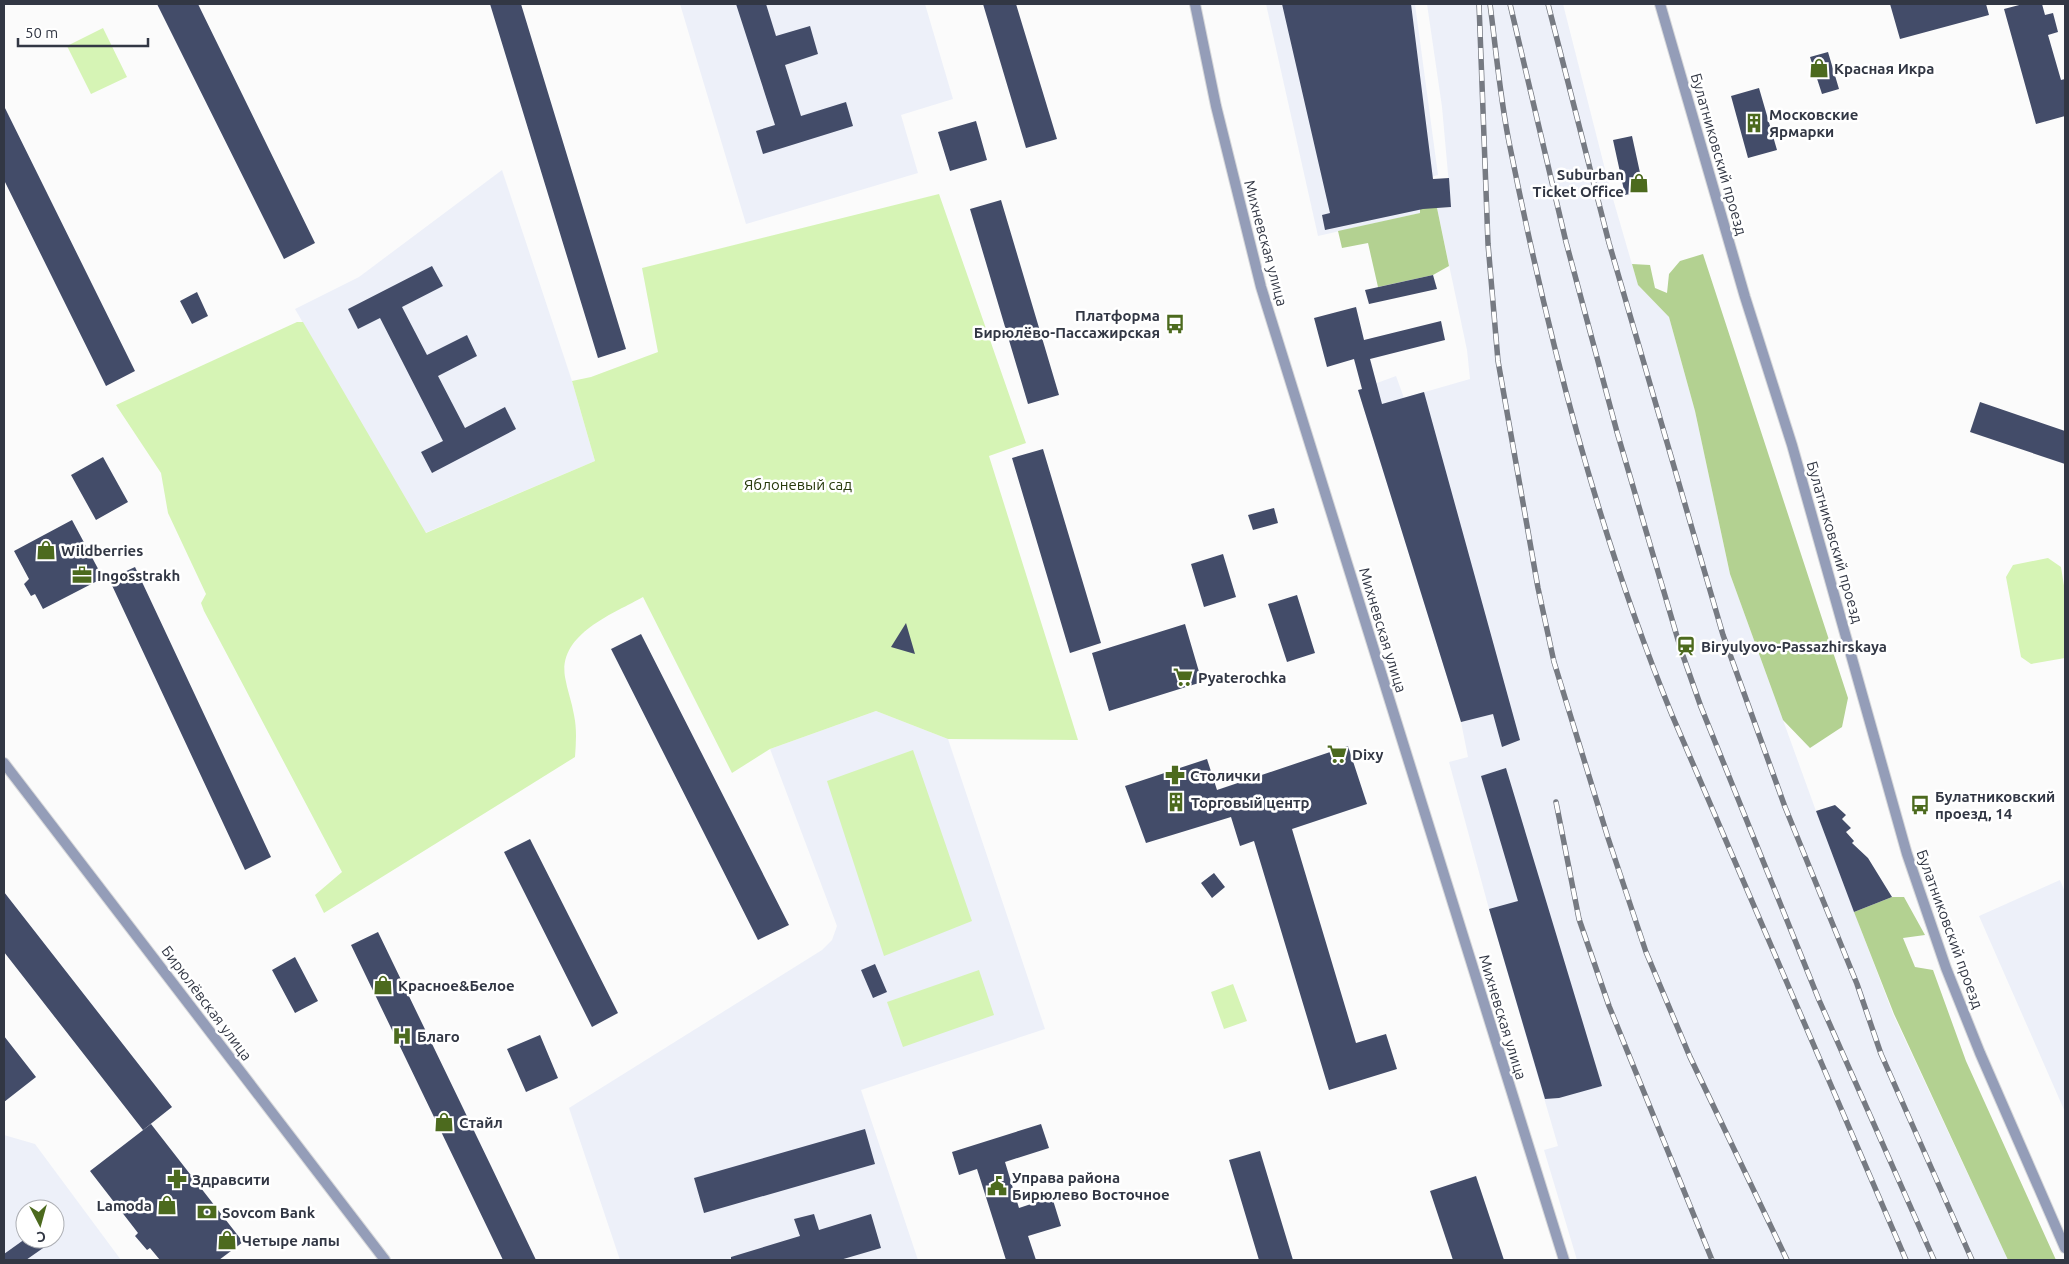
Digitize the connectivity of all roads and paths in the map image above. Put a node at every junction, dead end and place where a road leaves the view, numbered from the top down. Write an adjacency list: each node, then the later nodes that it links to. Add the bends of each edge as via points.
1 (1196, 4): 6 (street, Михневская улица, via 1216,106 1261,287)
2 (1660, 4): 4 (street, Булатниковский проезд, via 1745,297 1792,445 1907,854 1960,1004)
3 (4, 764): 5 (street, Бирюлёвская улица)
4 (2065, 1248)
5 (385, 1260)
6 (1564, 1260)

